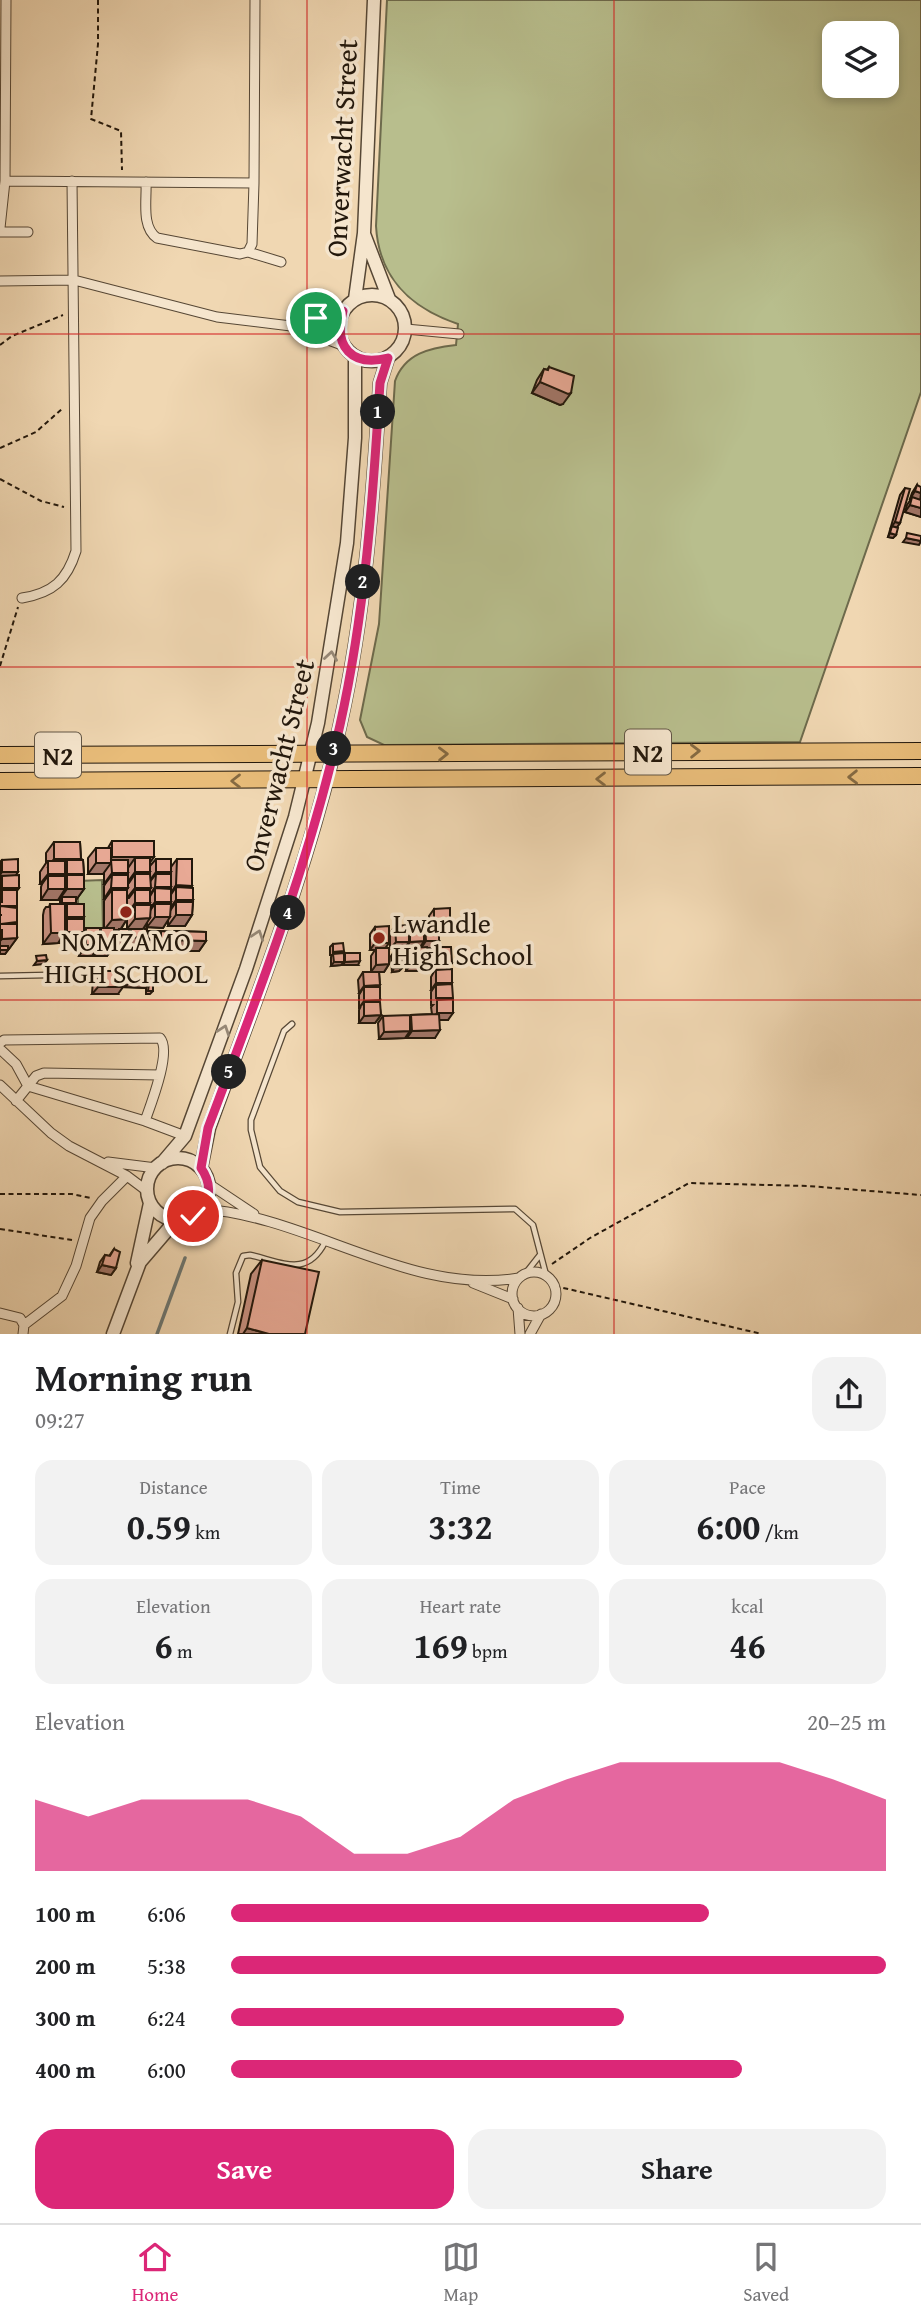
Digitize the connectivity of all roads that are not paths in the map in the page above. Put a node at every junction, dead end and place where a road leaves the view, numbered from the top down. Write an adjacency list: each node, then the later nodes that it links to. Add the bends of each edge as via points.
1 (6, 0): 4 (street)
2 (255, 0): 7 (street)
3 (374, 0): 10 (street, Onverwacht Street)
4 (5, 181): 5 (street); 8 (street)
5 (72, 181): 6 (street); 13 (street)
6 (146, 182): 7 (street); 11 (street, via 148,226 157,239)
7 (254, 183): 11 (street)
8 (0, 230): 9 (street)
9 (28, 232)
10 (363, 233): 15 (street, Onverwacht Street); 16 (street)
11 (248, 252): 12 (street)
12 (281, 262)
13 (74, 280): 14 (street); 18 (street, via 217,317); 24 (street, via 76,551 65,578 41,595)
14 (0, 281)
15 (355, 299): 16 (street, via 372,294); 17 (street)
16 (389, 299): 19 (street, via 402,312)
17 (343, 311): 18 (street); 21 (street, via 338,328)
18 (290, 326): 21 (street)
19 (406, 328): 20 (street); 23 (street, via 401,345)
20 (459, 334)
21 (342, 345): 22 (street)
22 (355, 357): 23 (street, via 372,362); 27 (street, Onverwacht Street, one-way to 22, via 326,690 347,543)
23 (388, 358): 28 (street, Onverwacht Street, via 380,383 359,612)
24 (23, 598)
25 (921, 751): 28 (highway, N2, one-way to 25)
26 (0, 755): 27 (highway, N2)
27 (310, 755): 28 (highway, N2); 31 (street, Onverwacht Street)
28 (332, 755): 32 (street, Onverwacht Street)
29 (921, 776): 32 (highway, N2, one-way to 32)
30 (0, 781): 31 (highway, N2, one-way to 30)
31 (304, 781): 32 (highway, N2); 43 (street, Onverwacht Street, one-way to 31, via 270,901)
32 (325, 781): 46 (street, Onverwacht Street, via 305,860 208,1128)
33 (48, 975): 34 (lane)
34 (0, 976)
35 (292, 1024): 54 (lane, via 284,1031 251,1120 256,1158 272,1184 298,1202 340,1212 509,1207 530,1220)
36 (0, 1043): 38 (street, via 160,1038 164,1046)
37 (0, 1049): 40 (street, via 16,1064)
38 (160, 1075): 40 (street, via 44,1073); 42 (street)
39 (0, 1085): 41 (street)
40 (28, 1086): 41 (street); 42 (street)
41 (16, 1101): 44 (street, via 69,1146)
42 (145, 1121): 43 (street)
43 (185, 1136): 45 (street, Onverwacht Street)
44 (103, 1161): 45 (street); 47 (street)
45 (159, 1165): 46 (street, via 187,1159); 49 (street)
46 (201, 1168): 48 (street)
47 (128, 1176): 49 (street); 62 (street, via 90,1217 62,1296)
48 (209, 1184): 50 (street); 51 (street)
49 (149, 1197): 52 (street, via 157,1212); 55 (street)
50 (202, 1209): 51 (street); 52 (street)
51 (262, 1218): 53 (street)
52 (176, 1220): 55 (street, via 153,1244)
53 (325, 1241): 58 (street); 64 (lane, via 316,1258 296,1266 243,1256 236,1273 238,1301)
54 (540, 1255): 56 (lane); 57 (lane)
55 (135, 1273): 63 (street)
56 (543, 1274): 57 (street); 61 (street, via 555,1286 552,1306)
57 (522, 1276): 58 (street); 59 (street, via 513,1291)
58 (468, 1281): 59 (street)
59 (516, 1303): 61 (street, via 528,1314); 65 (street)
60 (0, 1313): 62 (street, via 15,1314)
61 (541, 1314): 66 (street)
62 (23, 1329)
63 (113, 1334)
64 (230, 1334)
65 (520, 1334)
66 (530, 1334)

